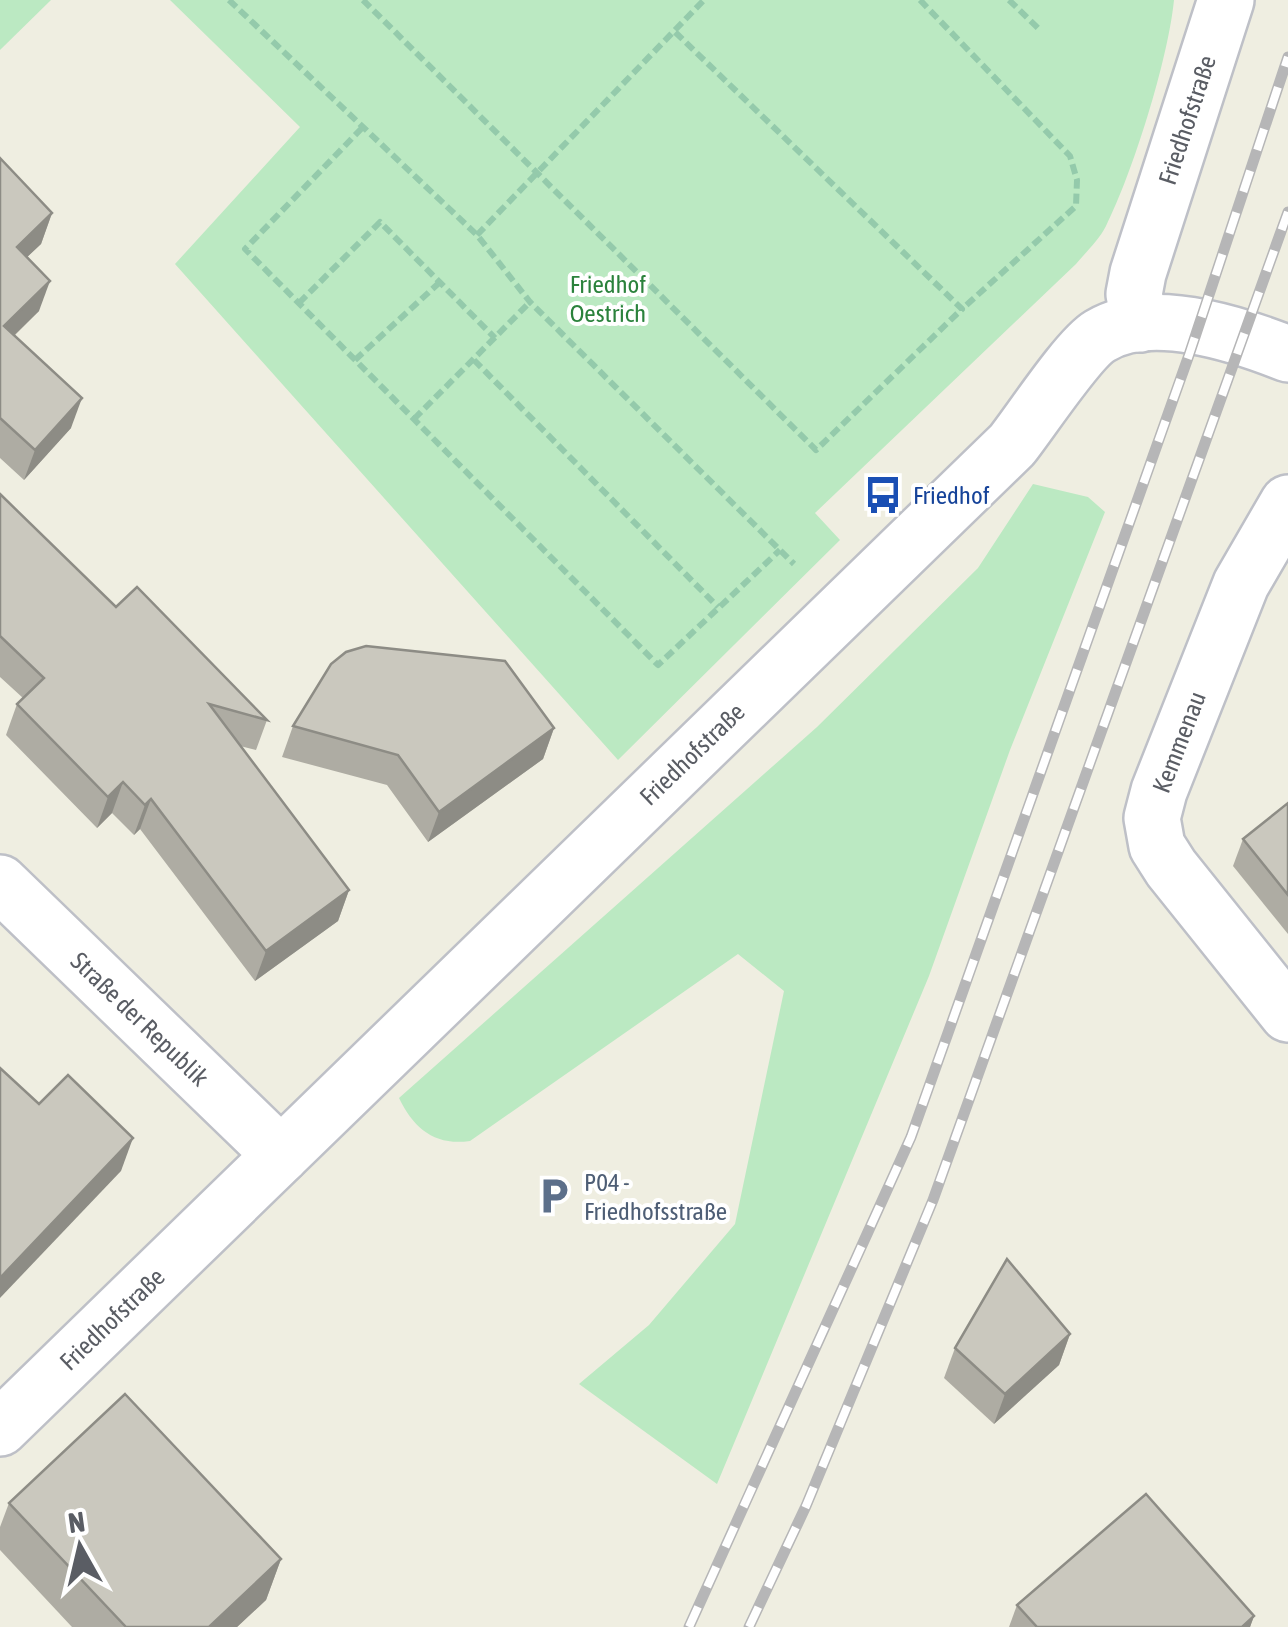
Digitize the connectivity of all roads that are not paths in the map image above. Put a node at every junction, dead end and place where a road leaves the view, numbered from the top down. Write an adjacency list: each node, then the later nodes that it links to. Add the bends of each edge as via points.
1 (1226, 0): 2 (street, Friedhofstraße, via 1138,273)
2 (1140, 324): 3 (street, via 1198,325); 7 (street, Friedhofstraße, via 1097,337 1012,444)
3 (1288, 354)
4 (1288, 504): 6 (street, Kemmenau, via 1241,584 1152,818 1156,846 1171,868)
5 (0, 883): 7 (street, Straße der Republik)
6 (1288, 1014)
7 (280, 1155): 8 (street, Friedhofstraße)
8 (0, 1428)

